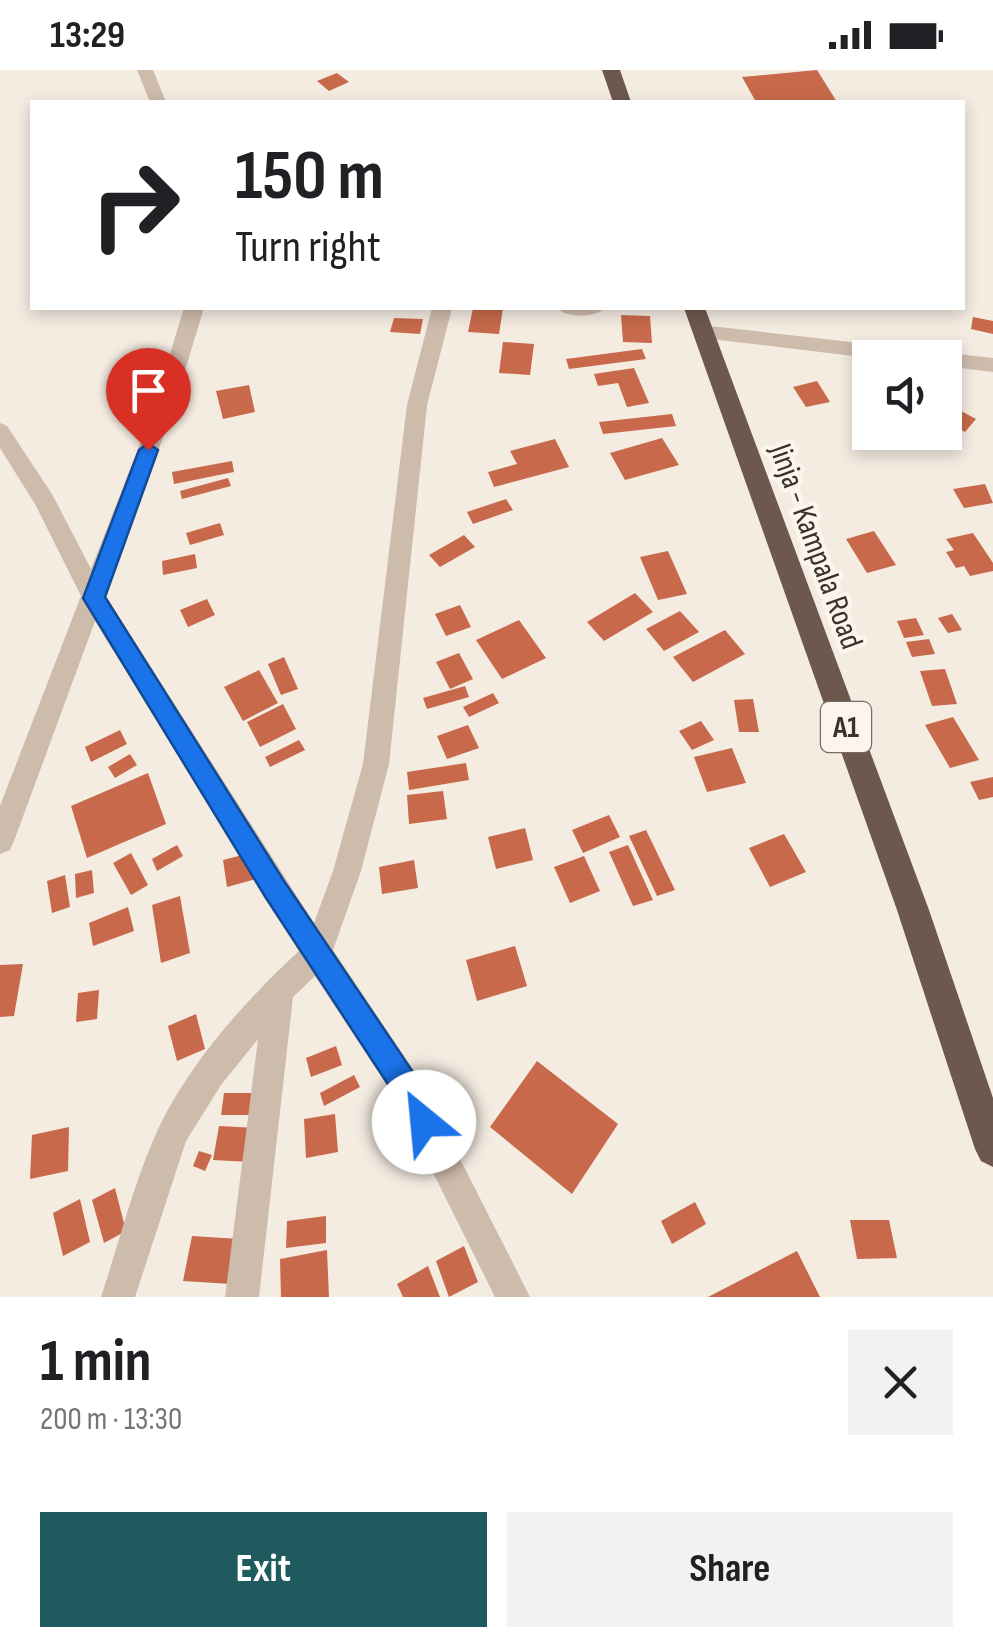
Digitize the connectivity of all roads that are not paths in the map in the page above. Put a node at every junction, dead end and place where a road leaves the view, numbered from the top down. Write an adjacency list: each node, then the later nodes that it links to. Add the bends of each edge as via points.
1 (145, 70): 3 (street)
2 (611, 70): 4 (highway)
3 (157, 100)
4 (621, 100)
5 (193, 310): 12 (street)
6 (441, 310): 14 (street, via 417,405 376,764)
7 (698, 320): 8 (street); 16 (highway, Jinja - Kampala Road / A1, via 914,910)
8 (852, 345)
9 (962, 361): 10 (street)
10 (993, 365)
11 (0, 431): 12 (street)
12 (94, 598): 13 (street); 14 (street)
13 (0, 841)
14 (317, 954): 15 (street); 19 (street, via 409,1091)
15 (278, 990): 17 (street, via 173,1132); 18 (street)
16 (993, 1149)
17 (118, 1297)
18 (242, 1297)
19 (513, 1297)

